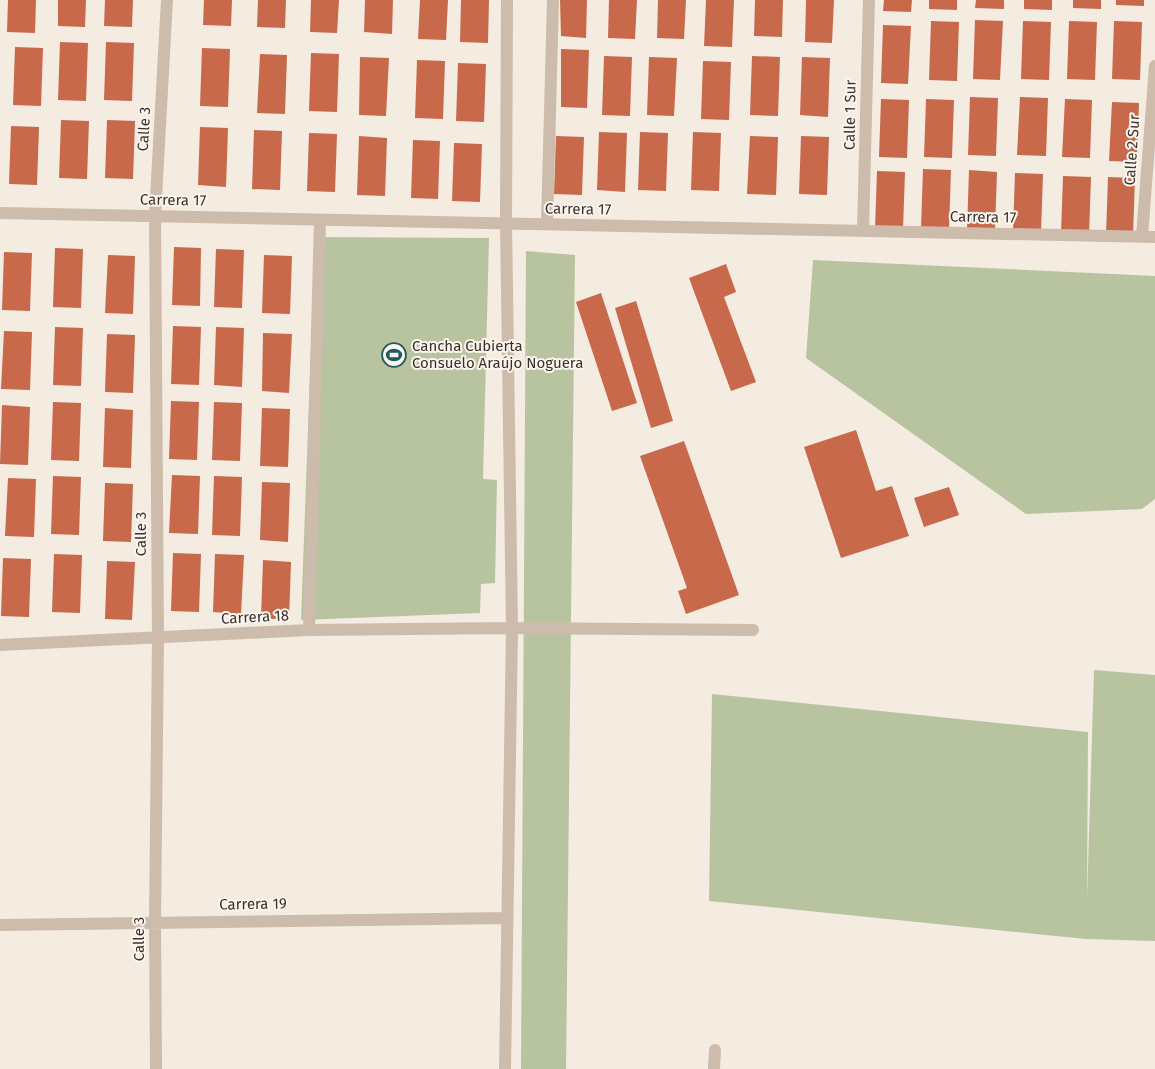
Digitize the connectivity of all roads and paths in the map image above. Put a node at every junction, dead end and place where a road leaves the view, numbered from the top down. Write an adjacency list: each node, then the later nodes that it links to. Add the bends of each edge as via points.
1 (167, 0): 7 (street, Calle 3)
2 (507, 0): 9 (street)
3 (553, 0): 10 (street)
4 (869, 0): 11 (street, Calle 1 Sur)
5 (1155, 66): 12 (street, Calle 2 Sur)
6 (0, 213): 7 (street, Carrera 17)
7 (155, 216): 8 (street, Carrera 17); 17 (street, Calle 3)
8 (320, 220): 9 (street, Carrera 17); 15 (street)
9 (506, 223): 10 (street, Carrera 17); 14 (street)
10 (547, 224): 11 (street, Carrera 17)
11 (864, 230): 12 (street, Carrera 17)
12 (1142, 236): 13 (street, Carrera 17)
13 (1155, 237)
14 (512, 628): 15 (street, Carrera 18); 16 (street, Carrera 18); 19 (street)
15 (309, 630): 17 (street, Carrera 18)
16 (753, 630)
17 (158, 638): 18 (street, Carrera 18); 20 (street, Calle 3)
18 (0, 645)
19 (506, 918): 20 (street, Carrera 19); 24 (street)
20 (155, 922): 21 (street, Carrera 19); 23 (street, Calle 3)
21 (0, 925)
22 (715, 1050): 25 (street)
23 (156, 1069)
24 (505, 1069)
25 (714, 1069)

